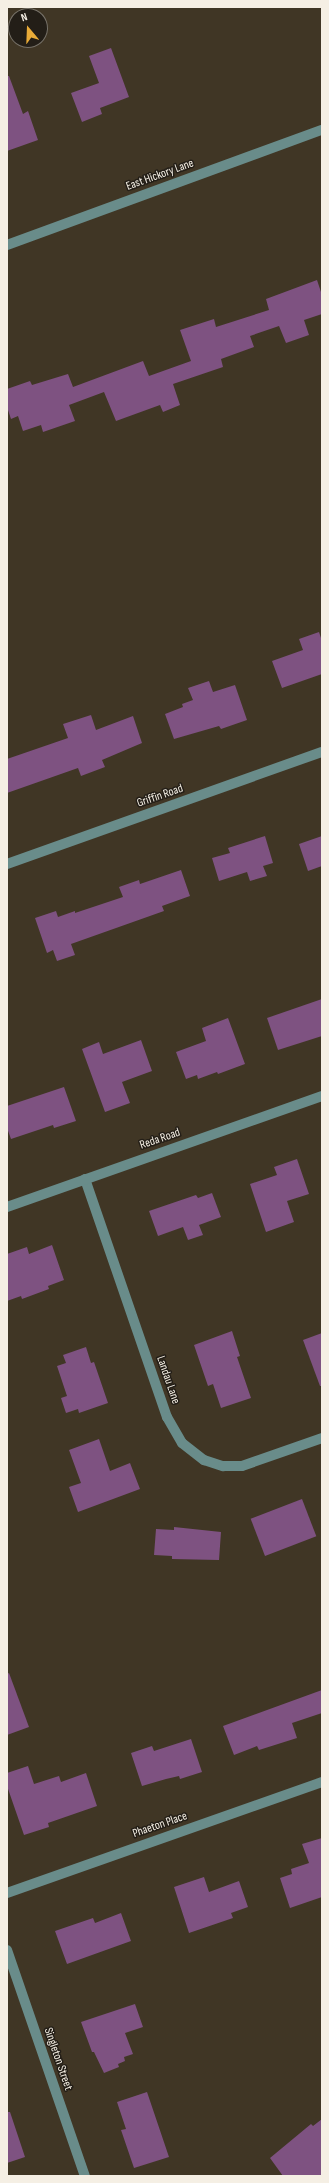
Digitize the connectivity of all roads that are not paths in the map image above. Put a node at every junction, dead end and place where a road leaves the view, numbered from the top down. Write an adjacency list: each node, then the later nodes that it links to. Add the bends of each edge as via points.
1 (322, 130): 2 (street, East Hickory Lane)
2 (7, 245)
3 (322, 752): 4 (street, Griffin Road)
4 (7, 864)
5 (322, 1096): 6 (street, Reda Road)
6 (86, 1179): 7 (street, Reda Road); 8 (street, Landau Lane, via 167,1418 182,1443 204,1460 223,1466 242,1466)
7 (7, 1207)
8 (322, 1438)
9 (322, 1782): 10 (street, Phaeton Place)
10 (7, 1893)
11 (7, 1950): 12 (street, Singleton Street)
12 (85, 2176)

